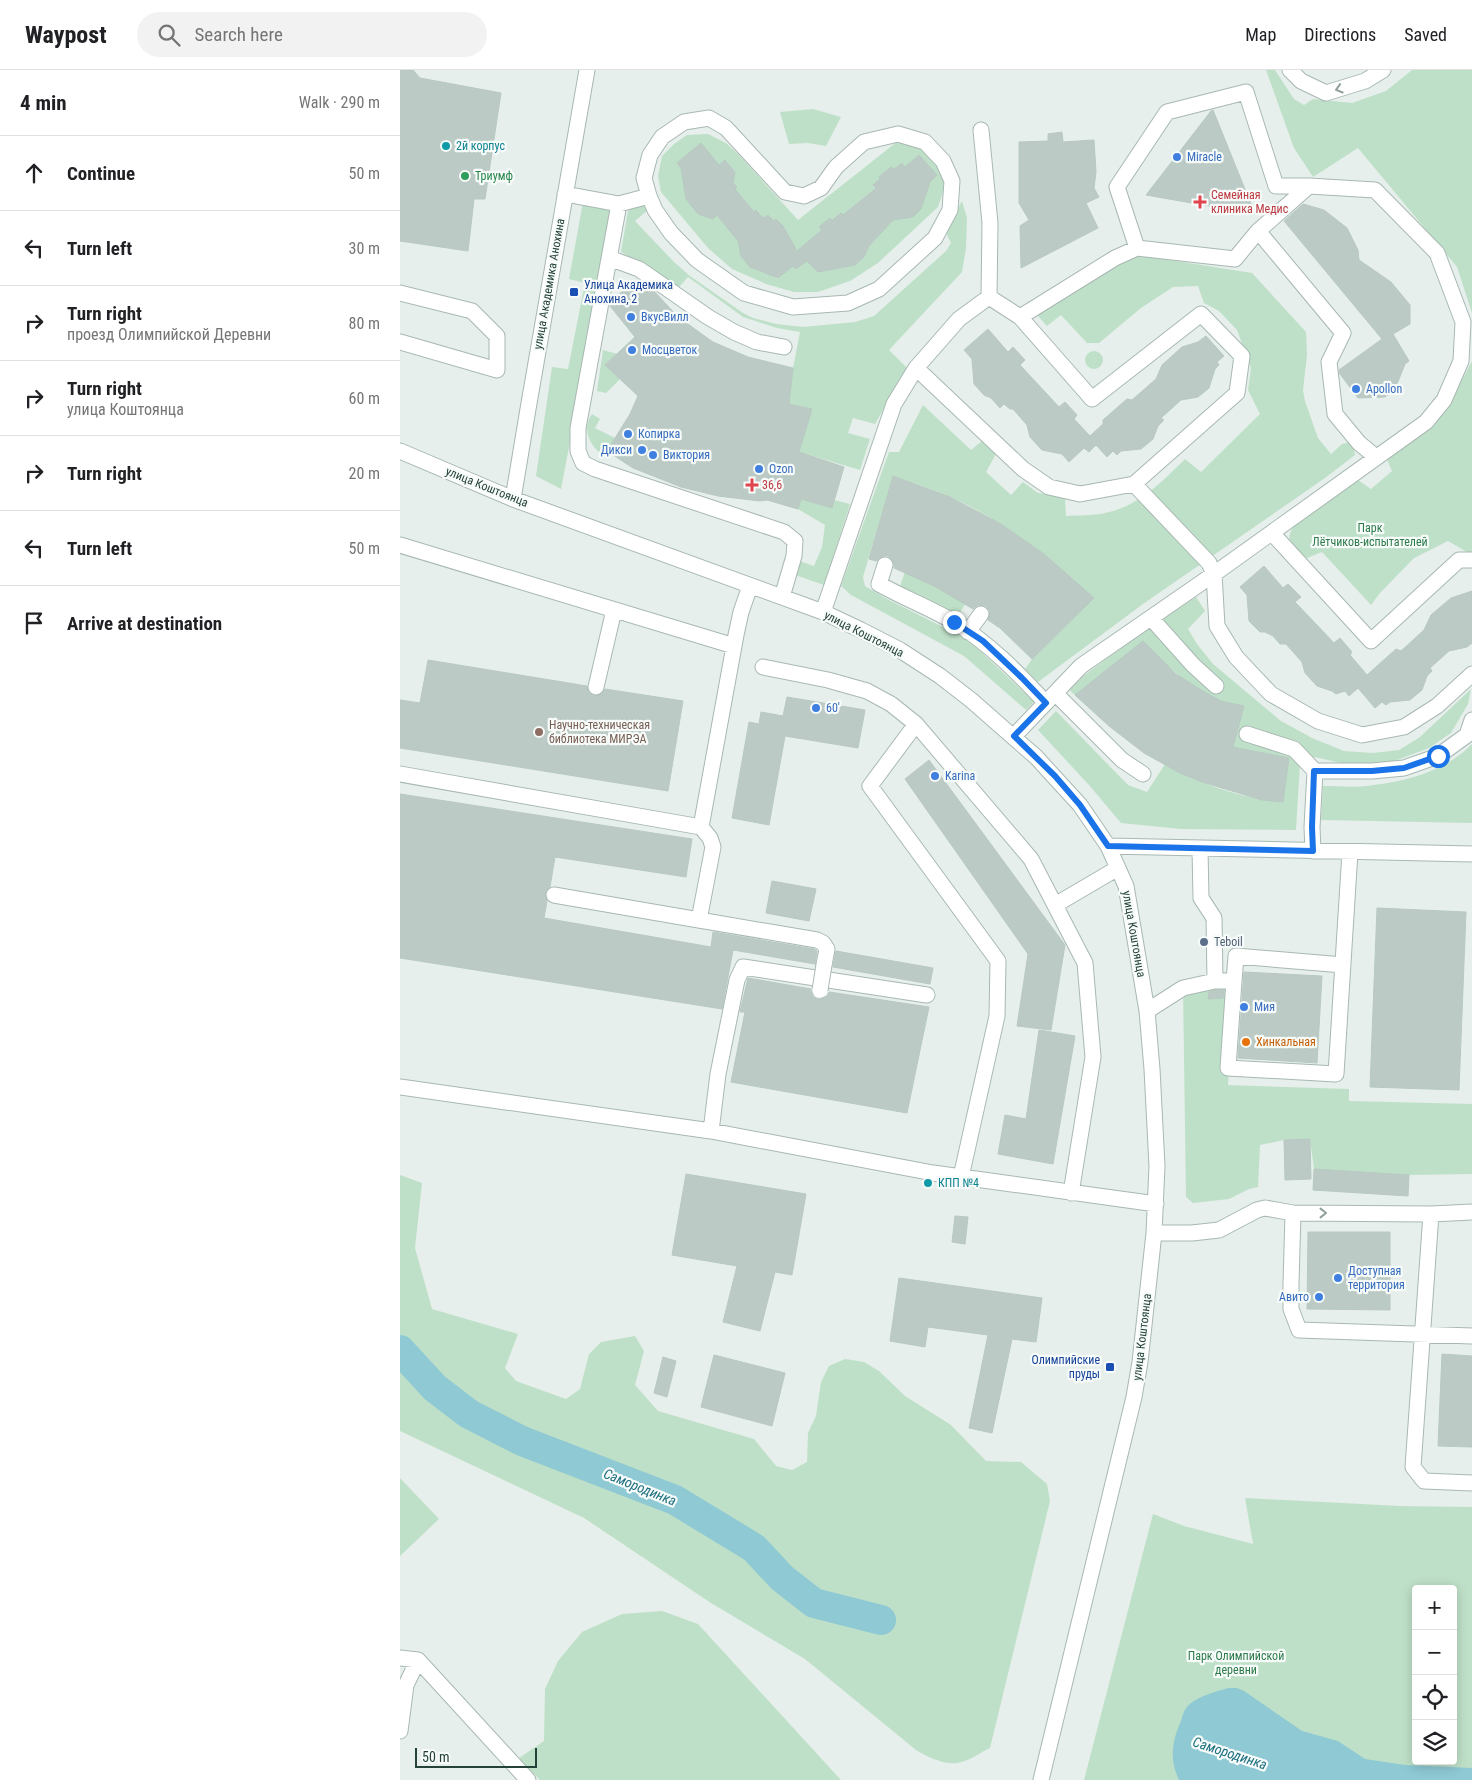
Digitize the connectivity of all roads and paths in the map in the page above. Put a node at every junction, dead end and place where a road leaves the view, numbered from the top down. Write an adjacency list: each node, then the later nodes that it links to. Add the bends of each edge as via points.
1 (587, 70): 6 (street, улица Академика Анохина)
2 (1290, 70): 3 (street, one-way to 2, via 1366,81 1326,93 1301,81)
3 (1383, 70)
4 (981, 130): 13 (street, via 990,223)
5 (1309, 186): 9 (street); 10 (street, via 1276,186 1246,92 1167,112 1117,187); 19 (street, via 1375,190 1436,253 1463,322 1461,361 1444,400 1426,422)
6 (565, 194): 8 (street); 21 (street, улица Академика Анохина)
7 (648, 196): 7 (street, via 672,233 697,260 744,293 793,308 848,303 879,289 936,238 950,210 952,181 943,161 925,142 898,134 864,142 836,168 821,188 804,196 785,192 726,128 709,118 684,122 662,137 650,155 644,178); 8 (street)
8 (619, 204): 11 (street)
9 (1258, 231): 10 (street, via 1235,259); 19 (street, via 1342,333 1329,362 1335,414 1359,443)
10 (1137, 248): 14 (street, via 1115,258)
11 (609, 258): 16 (street, via 639,269 734,332 757,342); 28 (street, via 577,436 583,463 784,532 795,541)
12 (400, 294): 15 (street, via 472,311 497,336 497,370)
13 (988, 297): 14 (street); 17 (street, via 959,319)
14 (1020, 317): 20 (street, via 1092,399 1201,314 1242,356 1237,393)
15 (400, 342)
16 (784, 347)
17 (916, 368): 20 (street, via 1023,470 1048,487 1080,494); 30 (street, via 894,404)
18 (400, 451): 21 (street, улица Коштоянца)
19 (1376, 457): 22 (street)
20 (1134, 484): 26 (street, via 1209,564)
21 (513, 499): 27 (street, улица Коштоянца)
22 (1272, 533): 24 (street, via 1371,641 1458,560); 26 (street)
23 (400, 545): 29 (street)
24 (1472, 560)
25 (885, 564): 33 (street, via 879,584)
26 (1214, 574): 32 (street); 36 (street, via 1217,626 1236,657 1272,694 1318,721 1362,735 1404,727 1437,706)
27 (750, 586): 28 (street, улица Коштоянца); 34 (street)
28 (782, 597): 30 (street, улица Коштоянца)
29 (614, 610): 34 (street); 38 (street)
30 (823, 612): 43 (street, улица Коштоянца, via 900,650 940,676)
31 (981, 614): 33 (street)
32 (1151, 618): 37 (street, via 1193,666); 39 (street, via 1081,666)
33 (968, 632): 39 (street)
34 (734, 646): 47 (street)
35 (764, 667): 41 (street, via 867,692 891,704)
36 (1472, 674)
37 (1216, 686)
38 (596, 687)
39 (1050, 698): 43 (street); 46 (street)
40 (1472, 720): 44 (street, via 1467,735 1438,756 1404,768)
41 (916, 724): 55 (street, via 1031,859); 65 (street, via 870,786 998,961 997,1016)
42 (1247, 734): 44 (street, via 1294,749)
43 (1014, 736): 48 (street, улица Коштоянца, via 1080,805)
44 (1314, 771): 50 (street)
45 (400, 774): 47 (street)
46 (1143, 774)
47 (701, 827): 56 (street, via 713,847)
48 (1108, 846): 49 (street); 53 (street, улица Коштоянца)
49 (1200, 849): 50 (street); 58 (street, via 1201,898 1214,918)
50 (1313, 851): 51 (street)
51 (1350, 852): 52 (street); 57 (street)
52 (1472, 854)
53 (1118, 868): 55 (street); 62 (street, улица Коштоянца, via 1126,886)
54 (554, 895): 56 (street)
55 (1054, 905): 66 (street, via 1085,963 1093,1057)
56 (699, 920): 60 (street, bridge, via 824,943 827,949)
57 (1343, 965): 59 (street, via 1236,956); 59 (street, via 1336,1074 1228,1068)
58 (1215, 980): 59 (street); 62 (street, via 1182,988)
59 (1234, 981)
60 (820, 990)
61 (927, 995): 64 (street, via 744,967 737,980 718,1074)
62 (1147, 1011): 67 (street, улица Коштоянца, via 1157,1166)
63 (400, 1088): 64 (street)
64 (711, 1131): 65 (street)
65 (961, 1177): 66 (street)
66 (1071, 1192): 67 (street)
67 (1156, 1204): 71 (street, улица Коштоянца)
68 (1472, 1212): 70 (street)
69 (1293, 1213): 70 (street, one-way to 70); 71 (street, via 1264,1208 1219,1230); 72 (street, via 1291,1309 1299,1330)
70 (1431, 1214): 72 (street)
71 (1154, 1232): 79 (street, улица Коштоянца, via 1134,1397)
72 (1422, 1334): 73 (street); 74 (street, via 1413,1467 1424,1481)
73 (1472, 1336)
74 (1472, 1482)
75 (400, 1658): 76 (street)
76 (418, 1660): 77 (street, via 406,1685); 78 (street)
77 (400, 1731)
78 (528, 1780)
79 (1042, 1780)

